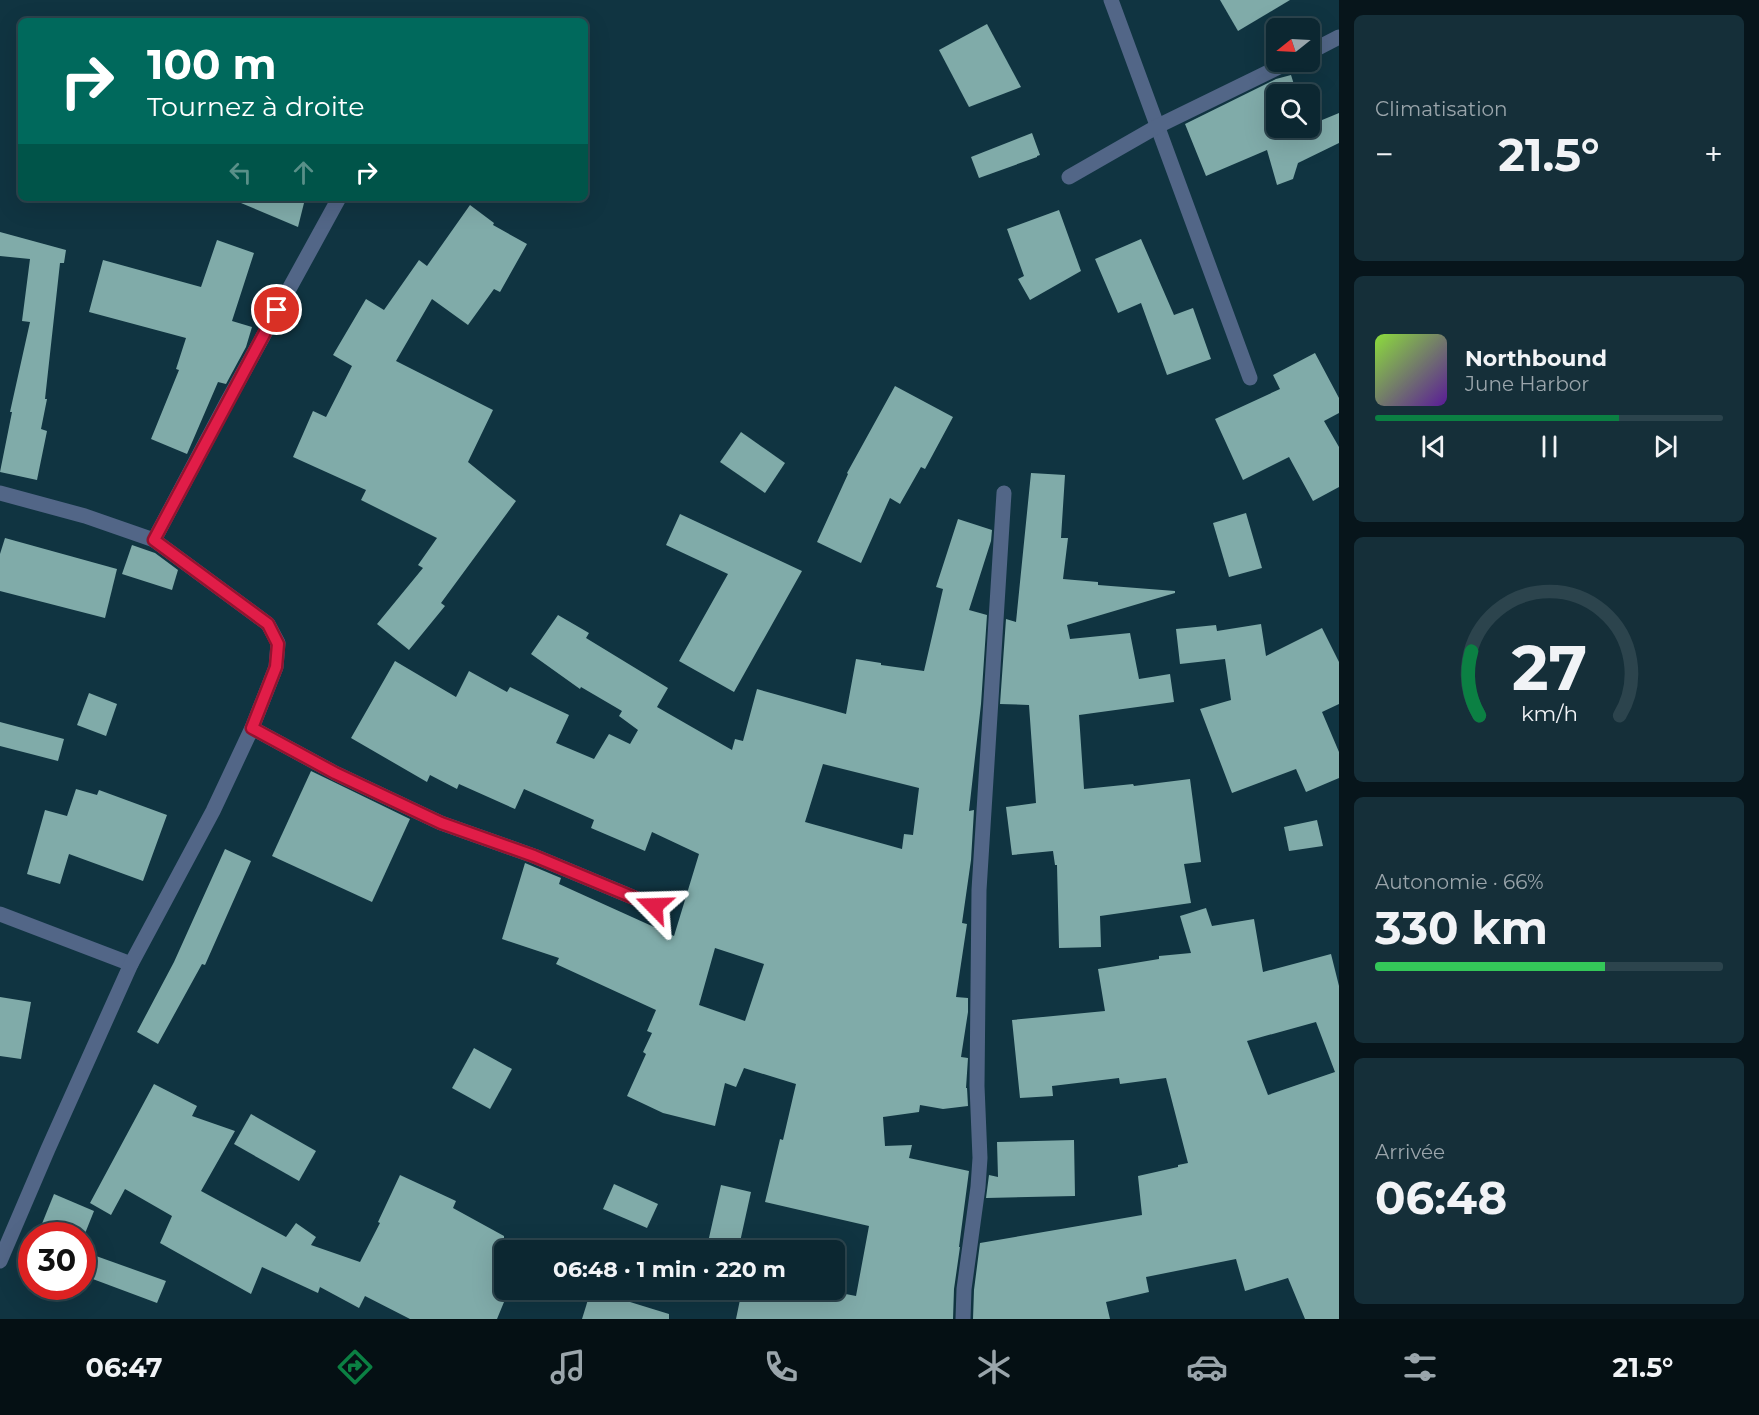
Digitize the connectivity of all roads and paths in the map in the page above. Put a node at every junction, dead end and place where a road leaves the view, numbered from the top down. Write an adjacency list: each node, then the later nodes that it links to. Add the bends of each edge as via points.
1 (1111, 0): 5 (street)
2 (1339, 37): 3 (street)
3 (1320, 47)
4 (1269, 72): 5 (street)
5 (1158, 126): 6 (street); 8 (street)
6 (1069, 177)
7 (337, 201): 11 (street)
8 (1250, 378)
9 (0, 493): 11 (street)
10 (1004, 493): 17 (street, via 979,891 980,1158)
11 (154, 540): 12 (street, via 268,624 278,644 276,667)
12 (252, 728): 13 (street, via 441,823 534,856); 15 (street, via 213,811)
13 (654, 906)
14 (0, 914): 15 (street)
15 (131, 964): 16 (street)
16 (0, 1261)
17 (963, 1319)

